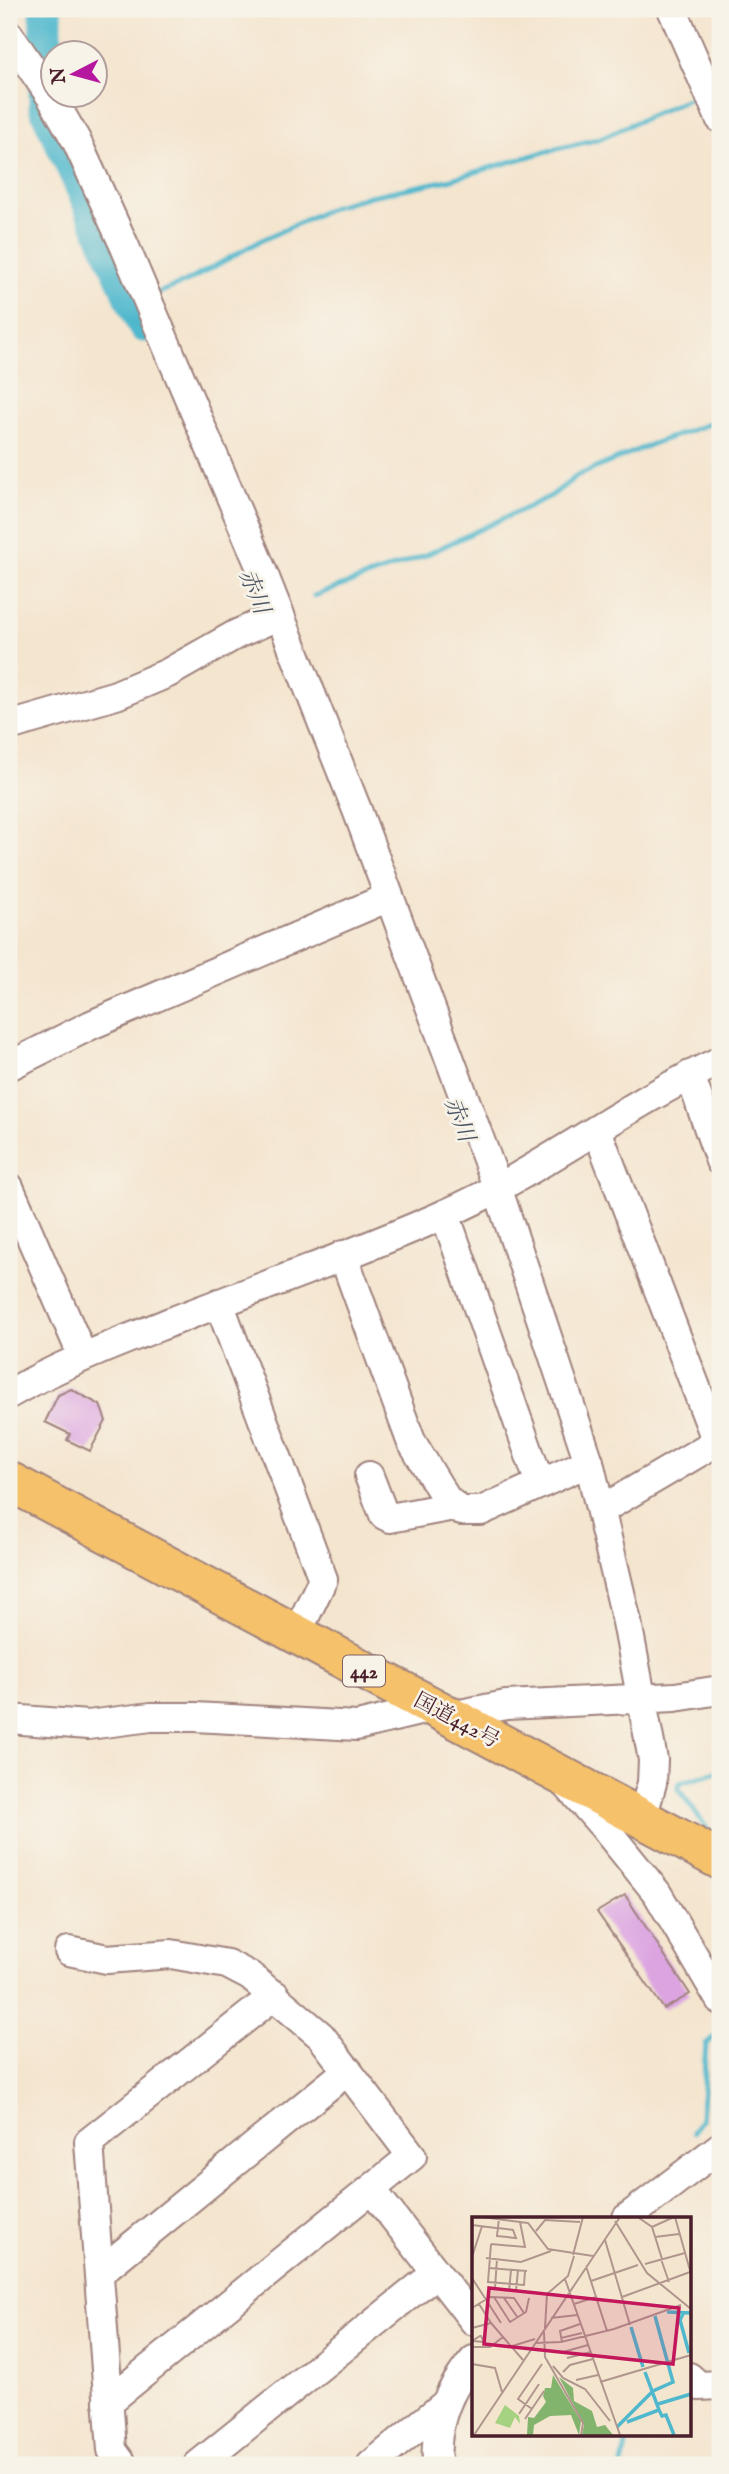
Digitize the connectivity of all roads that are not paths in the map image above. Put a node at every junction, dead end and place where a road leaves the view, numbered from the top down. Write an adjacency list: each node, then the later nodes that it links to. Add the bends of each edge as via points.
1 (672, 9): 3 (street)
2 (9, 36): 4 (street, via 76,140 161,328)
3 (720, 118)
4 (280, 615): 5 (street, via 116,695); 6 (street)
5 (9, 726)
6 (389, 897): 8 (street, via 91,1025); 13 (street)
7 (720, 1061): 9 (street)
8 (9, 1066)
9 (690, 1075): 10 (street); 11 (street)
10 (597, 1130): 13 (street); 19 (street)
11 (720, 1161)
12 (9, 1187): 17 (street)
13 (497, 1189): 14 (street); 20 (street)
14 (444, 1214): 15 (street); 23 (street)
15 (343, 1255): 16 (street); 24 (street, via 411,1441)
16 (219, 1303): 17 (street); 26 (street, via 323,1579)
17 (83, 1357): 18 (street)
18 (9, 1394)
19 (718, 1441): 25 (street)
20 (589, 1462): 23 (street); 25 (street)
21 (369, 1476): 24 (street, via 384,1514 390,1518)
22 (9, 1481): 26 (highway, 国道442号 / 442)
23 (540, 1484): 24 (street, via 481,1511 461,1511)
24 (454, 1506)
25 (601, 1510): 28 (street)
26 (296, 1635): 29 (highway, 国道442号 / 442)
27 (720, 1690): 28 (street)
28 (641, 1698): 29 (street); 32 (street, via 653,1772)
29 (441, 1712): 30 (street, via 356,1726 195,1717 89,1725); 31 (highway, 国道442号 / 442)
30 (9, 1719)
31 (556, 1773): 32 (highway, 国道442号 / 442); 36 (street, via 657,1894)
32 (642, 1818): 33 (highway, 国道442号 / 442)
33 (720, 1860)
34 (69, 1951): 35 (street, via 107,1959 171,1954 227,1964)
35 (275, 1995): 37 (street, via 313,2027); 41 (street, via 89,2142)
36 (720, 2000)
37 (348, 2070): 39 (street, via 412,2156); 41 (street)
38 (720, 2147): 40 (street)
39 (372, 2190): 42 (street); 47 (street)
40 (628, 2217)
41 (100, 2272): 47 (street)
42 (436, 2273): 43 (street); 51 (street)
43 (472, 2318)
44 (472, 2363): 48 (street)
45 (690, 2378): 46 (street, via 699,2386)
46 (720, 2385)
47 (108, 2402): 50 (street, via 112,2450)
48 (446, 2404): 49 (street); 52 (street, via 439,2425)
49 (389, 2460)
50 (123, 2465)
51 (198, 2465)
52 (437, 2465)

